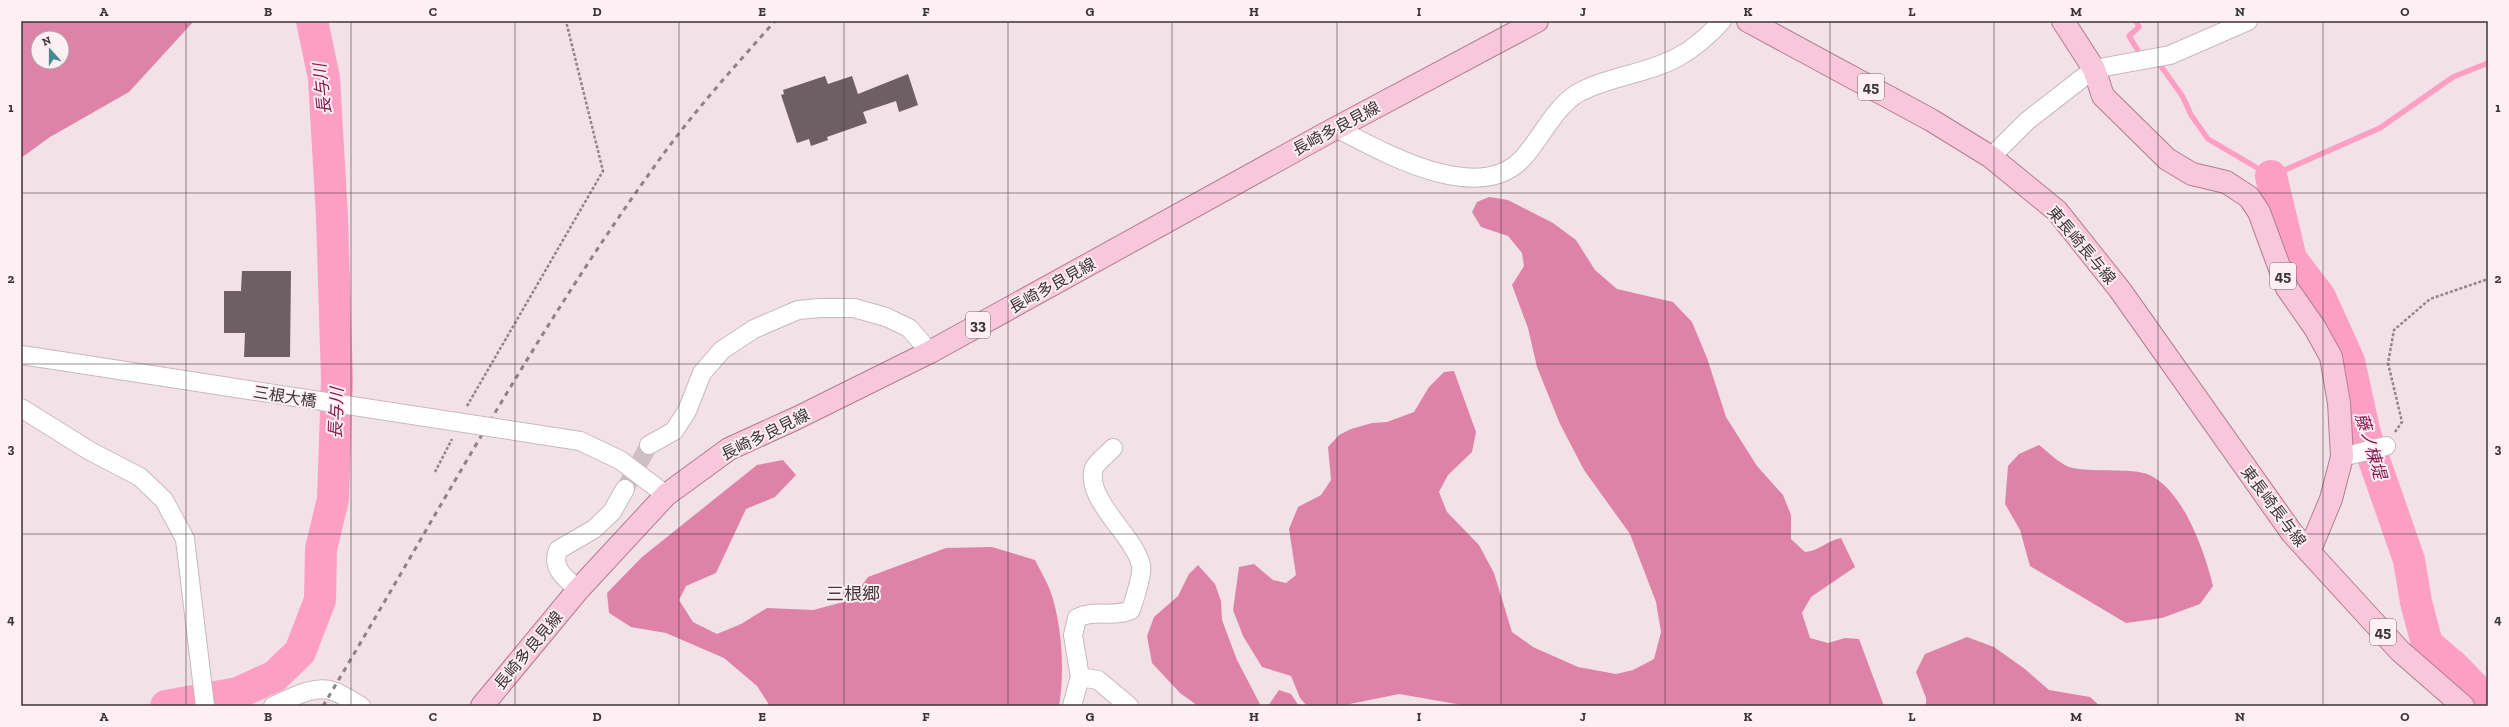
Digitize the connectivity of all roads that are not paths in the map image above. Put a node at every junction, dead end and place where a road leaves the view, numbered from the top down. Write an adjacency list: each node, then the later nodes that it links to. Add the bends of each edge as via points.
1 (1537, 21): 7 (main road, 長崎多良見線 / 33)
2 (1722, 21): 7 (street, via 1706,39 1677,58 1595,85 1577,94 1563,107 1523,159 1503,174 1482,177 1448,175 1389,155)
3 (1748, 21): 8 (main road, 東長崎長与線 / 45, via 1931,120)
4 (2063, 21): 6 (main road, 東長崎長与線 / 45)
5 (2248, 21): 6 (street, via 2170,55)
6 (2094, 69): 8 (street, via 2027,121); 15 (main road, 東長崎長与線 / 45, via 2103,96 2167,159 2192,174 2226,182 2249,197 2259,212 2287,288 2315,328 2331,357 2339,403)
7 (1336, 128): 9 (main road, 長崎多良見線 / 33)
8 (1991, 157): 18 (main road, 東長崎長与線 / 45, via 2057,211 2120,290 2242,465)
9 (930, 352): 12 (street, via 908,328 886,317 854,308 798,310 754,329 722,350 702,373 687,411 674,431); 17 (main road, 長崎多良見線 / 33, via 728,449)
10 (21, 356): 17 (street, 三根大橋, bridge, via 580,441 620,460)
11 (21, 408): 21 (street, via 90,451 140,476 164,500 185,539)
12 (649, 445)
13 (2386, 446): 15 (street)
14 (1113, 448): 20 (street, via 1094,467 1093,480 1105,510 1130,541 1141,566 1131,610 1121,615 1088,613 1077,618 1073,635)
15 (2342, 457): 18 (main road, 東長崎長与線 / 45, via 2331,499)
16 (625, 489): 19 (street, via 608,516 594,529 558,550 554,560 558,569)
17 (666, 495): 19 (main road, 長崎多良見線 / 33)
18 (2309, 552): 27 (main road, 東長崎長与線 / 45, via 2400,651)
19 (578, 590): 24 (main road, 長崎多良見線 / 33)
20 (1080, 678): 25 (street); 26 (street, via 1098,680)
21 (205, 706)
22 (273, 706): 23 (street, via 297,695 332,690)
23 (361, 706)
24 (482, 706)
25 (1072, 706)
26 (1129, 706)
27 (2463, 706)

